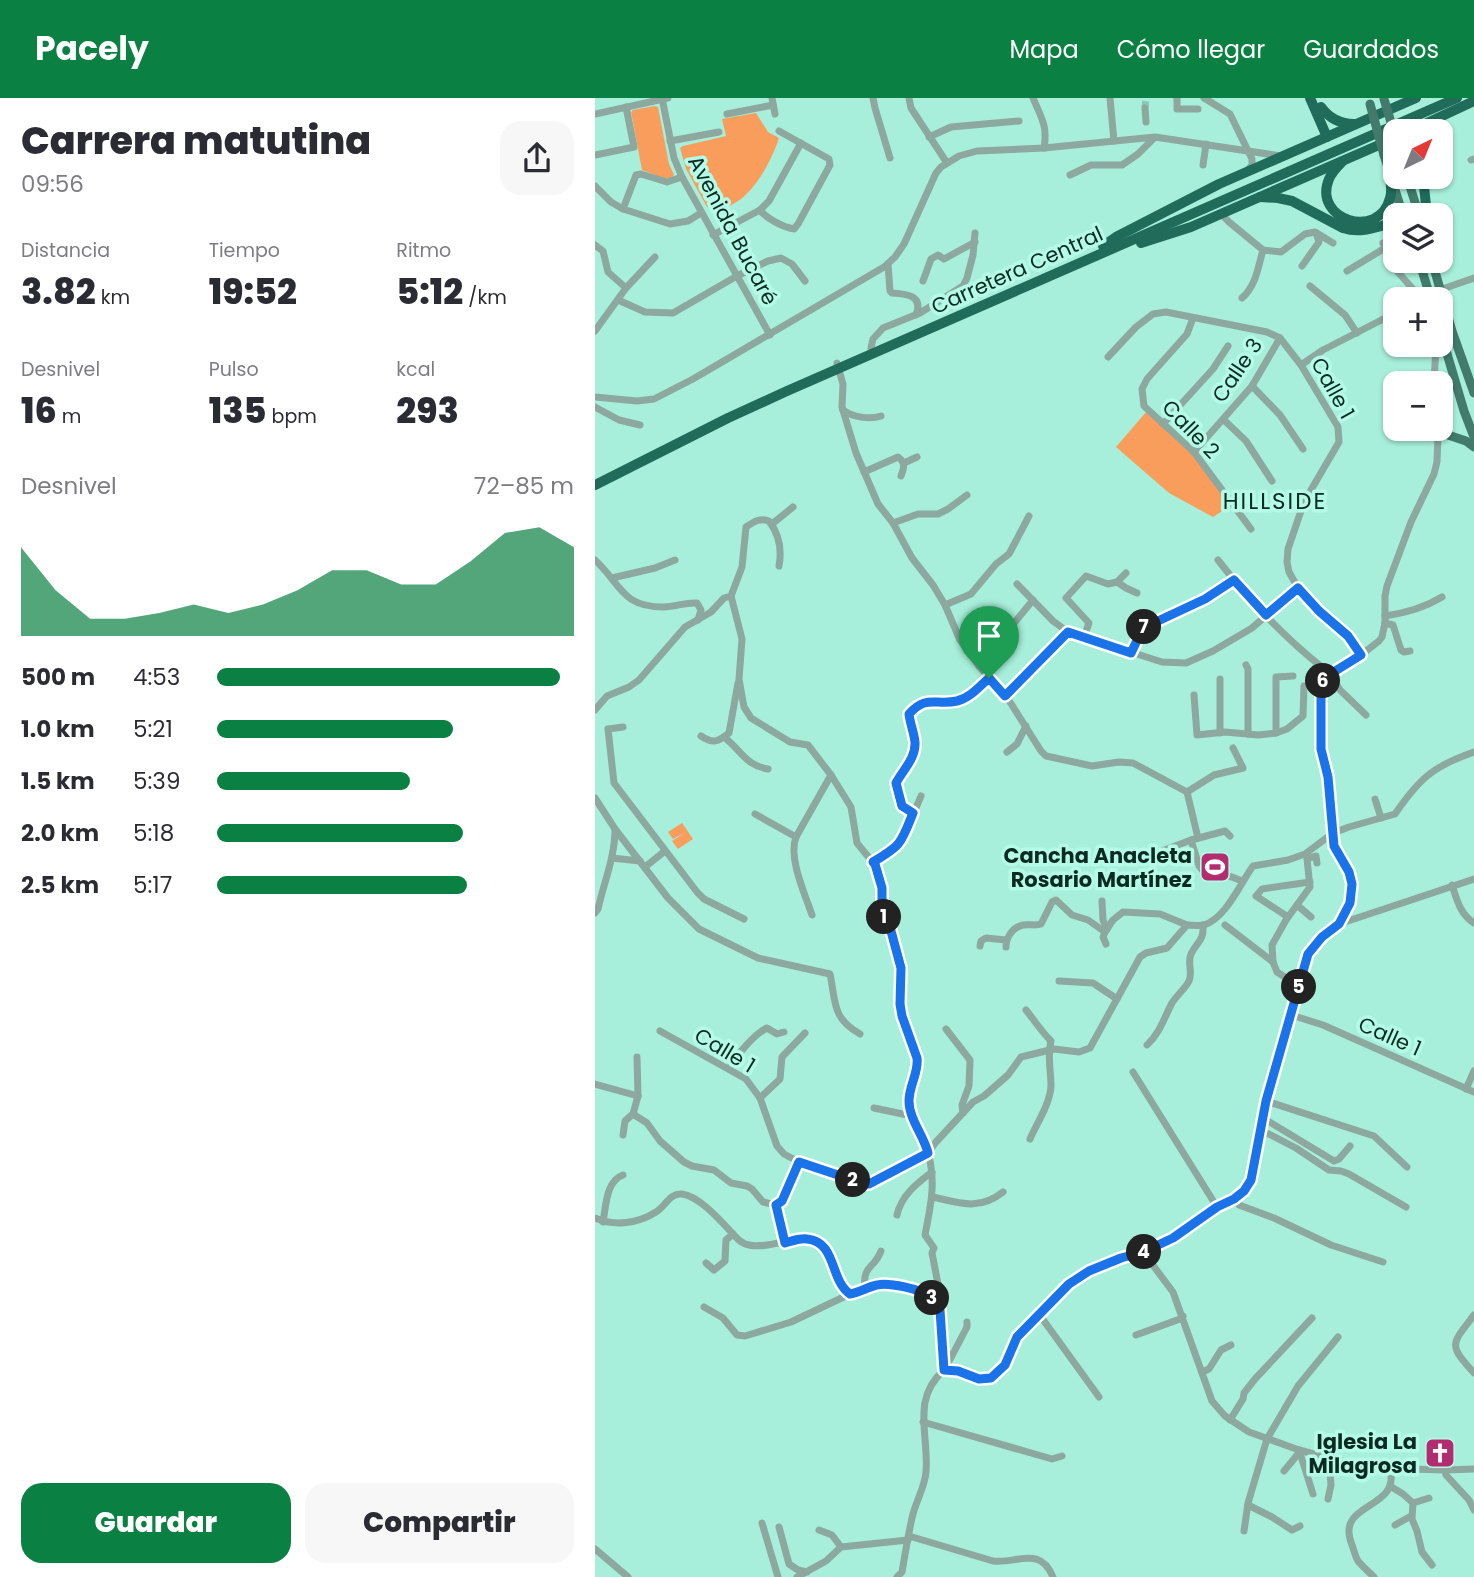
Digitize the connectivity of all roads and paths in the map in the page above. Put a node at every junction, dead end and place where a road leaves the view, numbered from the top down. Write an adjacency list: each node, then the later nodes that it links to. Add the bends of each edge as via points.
1 (664, 98): 19 (street); 34 (street, Avenida Bucaré)
2 (873, 98): 44 (street)
3 (909, 98): 32 (street)
4 (1033, 98): 39 (street, via 1044,124)
5 (1110, 98): 35 (street)
6 (1177, 98): 21 (street, via 1177,109)
7 (1204, 98): 17 (street)
8 (1223, 98): 17 (street)
9 (1310, 98): 31 (highway)
10 (1416, 98): 27 (highway)
11 (1443, 98): 63 (highway, Carretera Central)
12 (1457, 98): 63 (highway, Carretera Central)
13 (1383, 99): 24 (main road, bridge)
14 (1369, 101): 41 (main road, bridge)
15 (1474, 101): 25 (highway)
16 (1319, 102): 27 (highway, via 1337,121); 31 (highway)
17 (1216, 104): 40 (street, via 1230,114)
18 (773, 105): 23 (street)
19 (626, 107): 22 (street); 42 (street, via 634,147)
20 (1146, 108): 28 (street)
21 (1198, 109)
22 (595, 114)
23 (727, 114)
24 (1389, 119)
25 (1439, 119)
26 (1019, 121): 32 (street, via 951,127)
27 (1358, 123): 31 (highway)
28 (1146, 130): 33 (street); 35 (street)
29 (779, 131): 37 (street)
30 (719, 132): 34 (street)
31 (1329, 136): 43 (highway)
32 (929, 137): 46 (street)
33 (1155, 137): 38 (street); 49 (street, via 1122,165 1091,164)
34 (670, 141): 50 (street, Avenida Bucaré)
35 (1114, 141): 39 (street)
36 (1383, 142): 45 (highway)
37 (801, 143): 55 (street); 55 (street, via 829,159 830,165 798,224 787,228)
38 (1206, 144): 40 (street); 47 (street)
39 (1044, 148): 46 (street, via 977,151)
40 (1248, 151): 43 (street); 48 (street, via 1252,163)
41 (1383, 151)
42 (595, 155)
43 (1282, 156): 48 (highway)
44 (890, 158)
45 (1345, 159): 52 (highway, via 1329,178 1327,192 1334,211 1349,221 1367,222 1376,217 1391,198); 53 (highway)
46 (947, 163): 66 (street, via 936,173 904,244)
47 (1203, 165)
48 (1248, 171): 63 (highway, via 1116,237)
49 (1070, 175)
50 (682, 177): 54 (street, via 667,182 636,175); 56 (street, Avenida Bucaré)
51 (595, 186): 54 (street)
52 (1390, 189)
53 (1256, 197): 57 (highway); 58 (highway, via 1292,201 1349,230)
54 (623, 209): 56 (street, via 670,224)
55 (760, 210): 60 (street)
56 (701, 213): 60 (street, Avenida Bucaré)
57 (1223, 213): 63 (highway, via 1128,247); 64 (street)
58 (1383, 225)
59 (1315, 232): 61 (street); 64 (street, via 1281,252); 67 (street, via 1319,242)
60 (713, 235): 69 (street, Avenida Bucaré)
61 (1333, 243)
62 (595, 245): 76 (street, via 603,251 608,272)
63 (1106, 248): 88 (highway, Carretera Central); 91 (highway, Carretera Central)
64 (1263, 250): 77 (street, via 1254,282)
65 (655, 257): 76 (street)
66 (888, 264): 79 (street, via 890,291 917,301); 85 (street)
67 (1302, 266)
68 (1347, 271): 74 (street, via 1385,246 1396,270)
69 (737, 276): 71 (street, via 781,258); 78 (street, via 673,313 645,313); 85 (street, Avenida Bucaré)
70 (1474, 278): 75 (street)
71 (806, 281)
72 (923, 281): 79 (street, via 931,259 937,255 944,259 975,238 963,286)
73 (1310, 286): 83 (street, via 1345,315)
74 (1414, 287)
75 (1447, 287)
76 (626, 288): 78 (street)
77 (1242, 298)
78 (618, 300): 82 (street)
79 (916, 315): 88 (street, via 883,328)
80 (1193, 318): 86 (street); 89 (street, via 1153,314); 100 (street, Calle 2, via 1187,334 1142,389 1144,405)
81 (1383, 319): 83 (street)
82 (595, 331)
83 (1357, 333): 92 (street)
84 (1453, 334): 94 (main road)
85 (770, 335): 95 (street, via 654,399)
86 (1280, 338): 92 (street, Calle 1); 93 (street, Calle 3)
87 (1228, 346): 100 (street)
88 (871, 348): 91 (highway, Carretera Central)
89 (1108, 357)
90 (1448, 357): 102 (main road)
91 (838, 365): 97 (street); 113 (highway, Carretera Central, via 725,413); 115 (highway, Carretera Central)
92 (1301, 365): 131 (street, Calle 1, via 1338,427 1339,442 1304,502 1288,549 1289,572)
93 (1252, 386): 99 (street, Calle 3); 107 (street, via 1280,415)
94 (1474, 393)
95 (595, 397)
96 (595, 407): 101 (street)
97 (842, 409): 98 (street, via 873,419); 111 (street)
98 (881, 416)
99 (1224, 420): 108 (street, Calle 3); 114 (street, via 1246,441)
100 (1163, 424): 108 (street, Calle 2)
101 (640, 425)
102 (1473, 433): 103 (street)
103 (1453, 435)
104 (1453, 438): 106 (main road)
105 (1442, 441): 138 (street, via 1434,474 1387,586)
106 (1474, 447)
107 (1303, 449)
108 (1194, 452): 121 (street, Calle 2)
109 (917, 457): 110 (street)
110 (904, 463): 111 (street, via 898,457); 112 (street)
111 (864, 472): 119 (street, via 878,504)
112 (901, 476)
113 (595, 478)
114 (1272, 481)
115 (595, 485)
116 (967, 495): 119 (street, via 938,514 918,514)
117 (793, 507): 120 (street)
118 (1029, 516): 136 (street, via 1009,554 971,594)
119 (893, 523): 136 (street)
120 (772, 524): 125 (street, via 781,549); 133 (street, via 761,519 746,527 742,567)
121 (1251, 529)
122 (595, 560): 127 (street)
123 (675, 560): 127 (street)
124 (1218, 560): 128 (street)
125 (779, 566)
126 (1126, 573): 129 (street)
127 (612, 578): 139 (street, via 629,599 644,606 697,603 701,610)
128 (1234, 580): 137 (street); 143 (street, via 1143,628)
129 (1117, 582): 132 (street); 141 (street, via 1108,584 1086,576 1066,598 1089,624)
130 (1017, 584): 135 (street)
131 (1298, 588): 137 (street); 144 (street, Calle 1, via 1348,636)
132 (1137, 593)
133 (731, 596): 139 (street); 151 (street, via 742,639)
134 (1442, 597): 138 (street, via 1429,606)
135 (1033, 600): 140 (street); 146 (street)
136 (944, 605): 146 (street, via 960,640)
137 (1266, 615): 143 (street, via 1252,628 1186,663); 147 (street)
138 (1385, 619): 142 (street, via 1393,625 1401,650); 144 (street, via 1382,637)
139 (698, 620): 156 (street, via 685,627 639,680 607,696)
140 (1068, 632): 141 (street); 155 (street)
141 (1084, 637): 143 (street)
142 (1410, 651)
143 (1131, 653)
144 (1361, 655): 148 (street)
145 (1246, 665): 162 (street)
146 (979, 666): 150 (street)
147 (1322, 668)
148 (1331, 673): 153 (street); 157 (street, via 1340,690)
149 (1293, 676): 161 (street, via 1276,677)
150 (989, 678): 155 (street); 174 (street, via 960,701 927,702 909,714 915,749 896,783 902,806)
151 (739, 679): 164 (street, via 729,733); 169 (street, via 751,718 790,742 808,745)
152 (1220, 679): 160 (street)
153 (1321, 685): 161 (street, via 1304,686 1303,716); 178 (street, via 1321,749)
154 (1194, 695): 160 (street, via 1197,735)
155 (1005, 696): 158 (street)
156 (595, 710)
157 (1366, 715)
158 (1026, 726): 166 (street); 170 (street, via 1046,756 1092,766 1133,763)
159 (623, 727): 182 (street, via 608,729 614,783)
160 (1220, 733): 162 (street)
161 (1276, 733): 162 (street)
162 (1248, 734)
163 (701, 736): 164 (street, via 716,742)
164 (724, 737): 168 (street, via 751,764)
165 (1233, 748): 170 (street, via 1243,768 1214,775)
166 (1007, 752)
167 (1474, 752): 176 (street, via 1432,771 1395,814)
168 (768, 769)
169 (831, 775): 180 (street); 185 (street, via 851,807 857,843)
170 (1187, 792): 181 (street)
171 (921, 796): 174 (street)
172 (595, 798): 177 (street)
173 (1375, 799): 176 (street)
174 (913, 813): 185 (street, via 897,847)
175 (755, 814): 180 (street)
176 (1381, 818): 178 (street)
177 (615, 829): 184 (street); 187 (street)
178 (1333, 833): 189 (street, via 1305,854 1253,866); 200 (street, via 1334,846 1352,884 1350,903)
179 (1230, 835): 181 (street, via 1225,831)
180 (796, 837): 195 (street, via 793,856)
181 (1194, 839): 183 (street); 189 (street, via 1204,872)
182 (665, 850): 187 (street); 198 (street, via 704,899)
183 (1162, 851)
184 (612, 858): 187 (street); 194 (street)
185 (873, 862): 232 (street, via 882,888 882,912 901,968 902,1016 917,1058 908,1103)
186 (1317, 863): 190 (street, via 1316,856 1307,859)
187 (642, 864): 217 (street, via 699,929 758,958 830,974 838,1014)
188 (1474, 879): 191 (street)
189 (1242, 881): 202 (street, via 1227,908)
190 (1310, 882): 193 (street); 197 (street, via 1262,889 1256,896)
191 (1452, 885): 199 (street, via 1460,909); 200 (street)
192 (1102, 901): 204 (street)
193 (1297, 905): 196 (street); 197 (street)
194 (596, 910)
195 (812, 915)
196 (1311, 917)
197 (1288, 918): 207 (street, via 1272,946)
198 (744, 919)
199 (1474, 923)
200 (1339, 924): 209 (street, via 1308,954)
201 (1187, 925): 202 (street); 204 (street, via 1160,914 1123,912); 210 (street, via 1167,948 1140,957)
202 (1203, 925): 218 (street, via 1204,935 1190,958 1189,981)
203 (1225, 925): 207 (street)
204 (1106, 930): 205 (street); 206 (street, via 1072,915 1056,900 1041,924 1023,925 1011,932 1006,943 986,937)
205 (1106, 944)
206 (980, 946)
207 (1273, 962): 209 (street, via 1277,972)
208 (1059, 981): 210 (street, via 1093,984)
209 (1299, 986): 212 (street)
210 (1117, 999): 219 (street, via 1090,1048)
211 (1026, 1010): 219 (street, via 1051,1041)
212 (1291, 1015): 225 (street, Calle 1); 228 (street)
213 (946, 1030): 231 (street, via 970,1060)
214 (660, 1031): 221 (street, Calle 1)
215 (784, 1032): 221 (street, via 763,1029)
216 (805, 1033): 227 (street, via 782,1057 780,1079)
217 (860, 1034)
218 (1147, 1045)
219 (1049, 1050): 231 (street, via 1021,1057 1008,1075); 236 (street, via 1051,1089)
220 (637, 1057): 226 (street)
221 (729, 1069): 227 (street, Calle 1, via 746,1079)
222 (1474, 1071): 225 (street)
223 (1133, 1072): 247 (street)
224 (595, 1084): 226 (street)
225 (1470, 1091)
226 (638, 1096): 230 (street)
227 (760, 1098): 239 (street, Calle 1, via 777,1146)
228 (1266, 1101): 233 (street); 240 (street, via 1374,1136)
229 (874, 1108): 232 (street)
230 (633, 1114): 235 (street, via 625,1121); 246 (street, via 684,1162 713,1170 731,1183 747,1186 762,1202)
231 (963, 1114): 238 (street)
232 (912, 1116): 238 (street)
233 (1263, 1118): 234 (street); 237 (street, via 1334,1161)
234 (1260, 1132): 245 (street, via 1251,1180); 248 (street)
235 (622, 1135)
236 (1030, 1139)
237 (1350, 1146)
238 (928, 1153): 239 (street, Calle 1, via 869,1184); 241 (street)
239 (799, 1162): 246 (street)
240 (1407, 1167)
241 (932, 1172): 244 (street); 249 (street, via 915,1185)
242 (622, 1175): 250 (street, via 611,1184)
243 (1003, 1192): 244 (street, via 991,1202 967,1205)
244 (933, 1197): 260 (street, via 925,1235 934,1248)
245 (1234, 1199): 247 (street); 255 (street, via 1331,1245)
246 (776, 1205): 252 (street)
247 (1217, 1207): 254 (street, via 1173,1238)
248 (1406, 1207)
249 (897, 1215)
250 (599, 1220): 251 (street, via 640,1220 677,1194 698,1201)
251 (733, 1234): 252 (street, via 748,1245); 256 (street, via 726,1240 725,1261 715,1270)
252 (785, 1243): 258 (street, via 806,1238 821,1243)
253 (881, 1251): 257 (street, via 866,1271)
254 (1143, 1252): 261 (street, via 1089,1271); 263 (street, via 1173,1292)
255 (1383, 1262)
256 (706, 1263)
257 (865, 1290): 258 (street); 260 (street, via 884,1284 901,1286 925,1293)
258 (850, 1294): 259 (street, via 791,1322 745,1336 737,1335 723,1318)
259 (704, 1307)
260 (940, 1310): 269 (street)
261 (1039, 1314): 269 (street, via 1017,1337 1005,1365 991,1378); 272 (street)
262 (1474, 1314): 270 (street, via 1455,1347)
263 (1183, 1316): 266 (street); 271 (street)
264 (1312, 1318): 273 (street, via 1255,1379)
265 (967, 1322): 269 (street)
266 (1136, 1333)
267 (1338, 1337): 275 (street, via 1299,1386)
268 (1231, 1345): 271 (street)
269 (944, 1370): 274 (street, via 927,1392)
270 (1473, 1371)
271 (1202, 1372): 273 (street, via 1212,1401)
272 (1099, 1397)
273 (1230, 1420): 275 (street)
274 (923, 1422): 277 (street, via 1052,1458); 297 (street, via 926,1473)
275 (1267, 1438): 276 (street); 288 (street)
276 (1300, 1450): 278 (street); 282 (street); 284 (street)
277 (1062, 1456)
278 (1329, 1458): 280 (street); 286 (street)
279 (1474, 1468): 281 (street)
280 (1390, 1469): 281 (street); 283 (street)
281 (1445, 1470): 289 (street)
282 (1284, 1471)
283 (1390, 1486): 287 (street); 307 (street, via 1355,1514 1348,1527 1359,1561)
284 (1314, 1494)
285 (1429, 1498): 287 (street)
286 (1328, 1499)
287 (1413, 1503): 290 (street)
288 (1248, 1505): 293 (street, via 1292,1530); 296 (street)
289 (1474, 1510)
290 (1411, 1516): 292 (street); 300 (street, via 1422,1552)
291 (762, 1523): 303 (street)
292 (1395, 1525)
293 (1300, 1526)
294 (779, 1527): 301 (street, via 789,1564)
295 (819, 1530): 298 (street, via 832,1535)
296 (1244, 1531)
297 (909, 1538): 298 (street); 305 (street); 306 (street, via 993,1561 1028,1557 1038,1560)
298 (841, 1547): 301 (street)
299 (595, 1549): 302 (street)
300 (1432, 1565)
301 (807, 1572): 304 (street)
302 (628, 1577)
303 (778, 1577)
304 (797, 1577)
305 (897, 1577)
306 (1053, 1577)
307 (1374, 1577)

